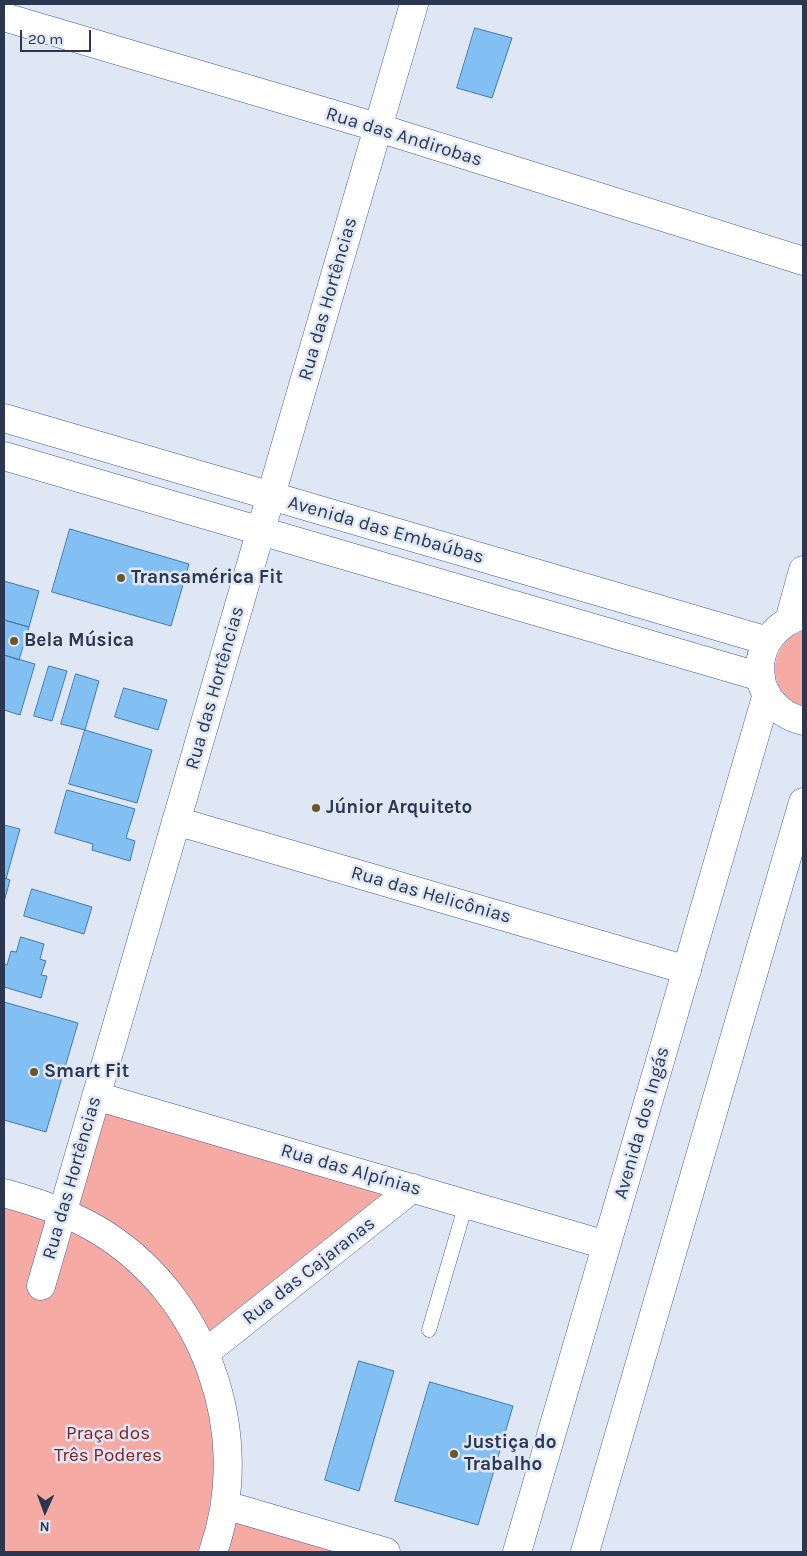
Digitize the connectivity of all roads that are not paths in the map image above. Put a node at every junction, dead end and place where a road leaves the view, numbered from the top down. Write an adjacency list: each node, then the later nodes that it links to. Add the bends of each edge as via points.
1 (414, 4): 3 (street, Rua das Hortências)
2 (4, 17): 3 (street, Rua das Andirobas)
3 (378, 128): 4 (street, Rua das Andirobas); 7 (street, Rua das Hortências)
4 (803, 261)
5 (4, 418): 7 (street, Avenida das Embaúbas)
6 (4, 456): 8 (street, Avenida das Embaúbas)
7 (271, 496): 8 (street, Rua das Hortências); 11 (street, Avenida das Embaúbas)
8 (260, 531): 12 (street, Avenida das Embaúbas); 15 (street, Rua das Hortências)
9 (803, 570): 10 (street)
10 (796, 618): 11 (street, via 780,626)
11 (768, 641): 12 (street, via 760,660)
12 (764, 686): 13 (street, via 778,709); 16 (street, Avenida dos Ingás)
13 (803, 721)
14 (803, 802): 30 (street)
15 (176, 821): 16 (street, Rua das Helicônias); 17 (street, Rua das Hortências)
16 (687, 970): 22 (street, Avenida dos Ingás)
17 (96, 1096): 18 (street, Rua das Alpínias); 21 (street, Rua das Hortências)
18 (413, 1188): 20 (street, Rua das Alpínias); 25 (street, Rua das Cajaranas)
19 (4, 1193): 21 (street)
20 (466, 1204): 22 (street, Rua das Alpínias); 24 (lane)
21 (62, 1211): 23 (street, Rua das Hortências); 25 (street, via 111,1239 152,1274 175,1301)
22 (606, 1245): 29 (street, Avenida dos Ingás)
23 (41, 1286)
24 (429, 1330)
25 (205, 1353): 26 (street, via 220,1398 227,1433)
26 (225, 1505): 27 (street); 28 (street)
27 (213, 1552)
28 (386, 1552)
29 (517, 1552)
30 (585, 1552)

